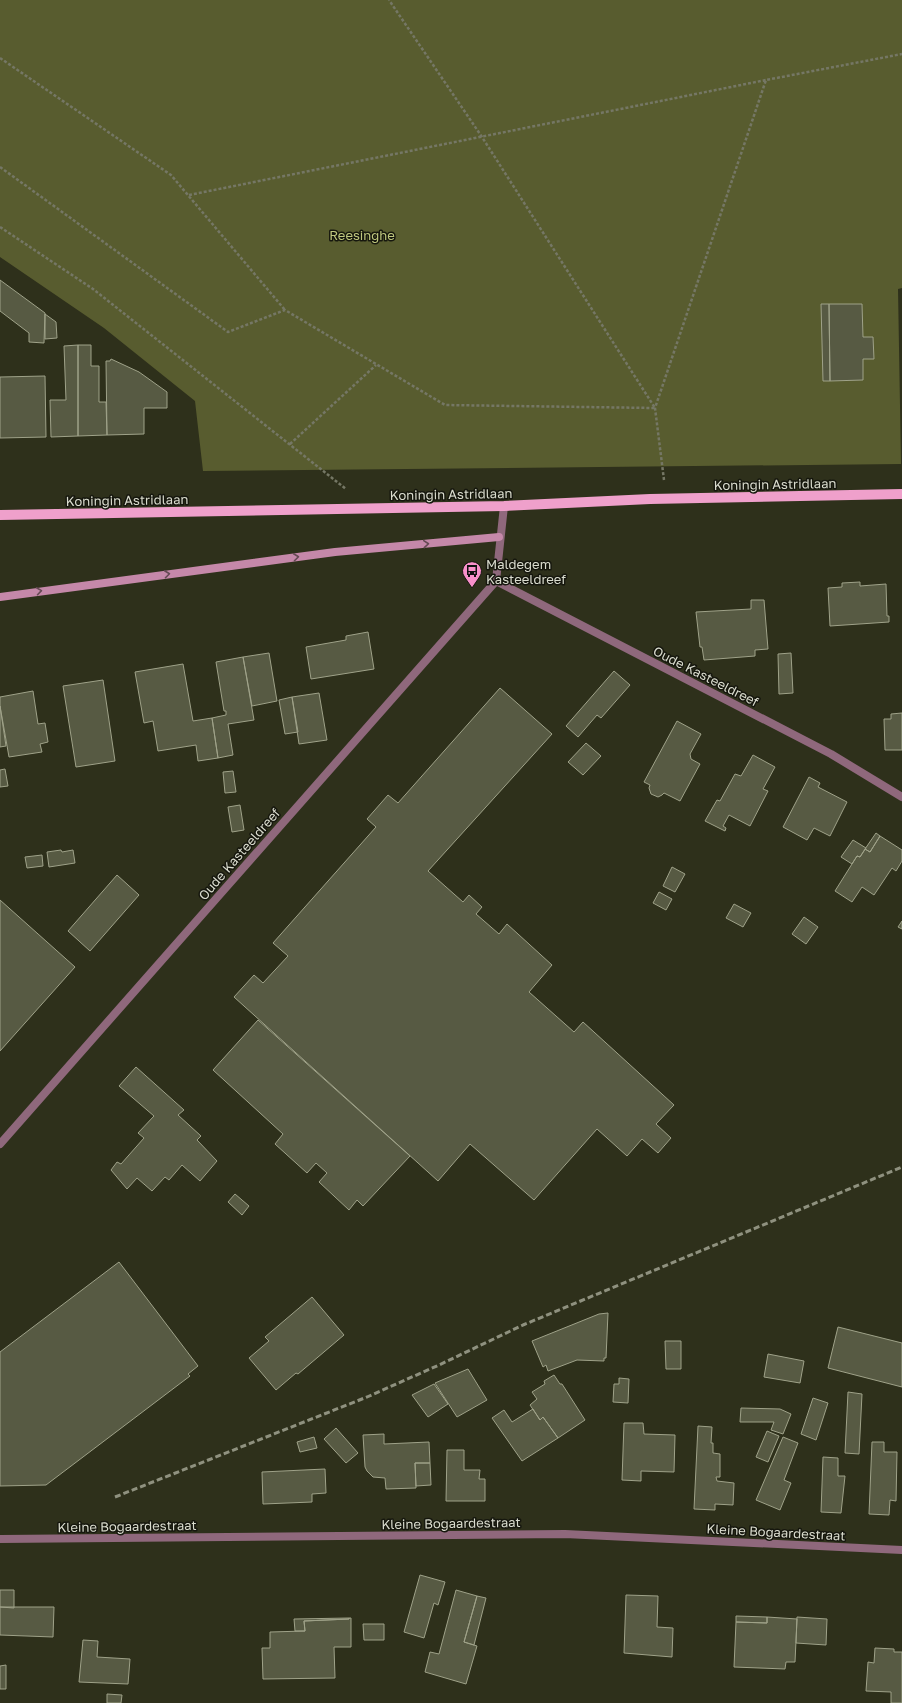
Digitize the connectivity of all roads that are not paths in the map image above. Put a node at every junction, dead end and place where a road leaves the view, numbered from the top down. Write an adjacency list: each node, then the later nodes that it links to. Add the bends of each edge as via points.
1 (902, 494): 2 (main road, Koningin Astridlaan, via 667,499)
2 (504, 506): 3 (main road, Koningin Astridlaan); 4 (street)
3 (0, 514)
4 (500, 537): 5 (street); 6 (main road, one-way to 4, via 335,552)
5 (496, 581): 7 (street, Oude Kasteeldreef, via 831,754); 8 (street, Oude Kasteeldreef)
6 (0, 597)
7 (902, 797)
8 (0, 1144)
9 (0, 1539): 10 (street, Kleine Bogaardestraat, via 565,1534)
10 (902, 1550)

